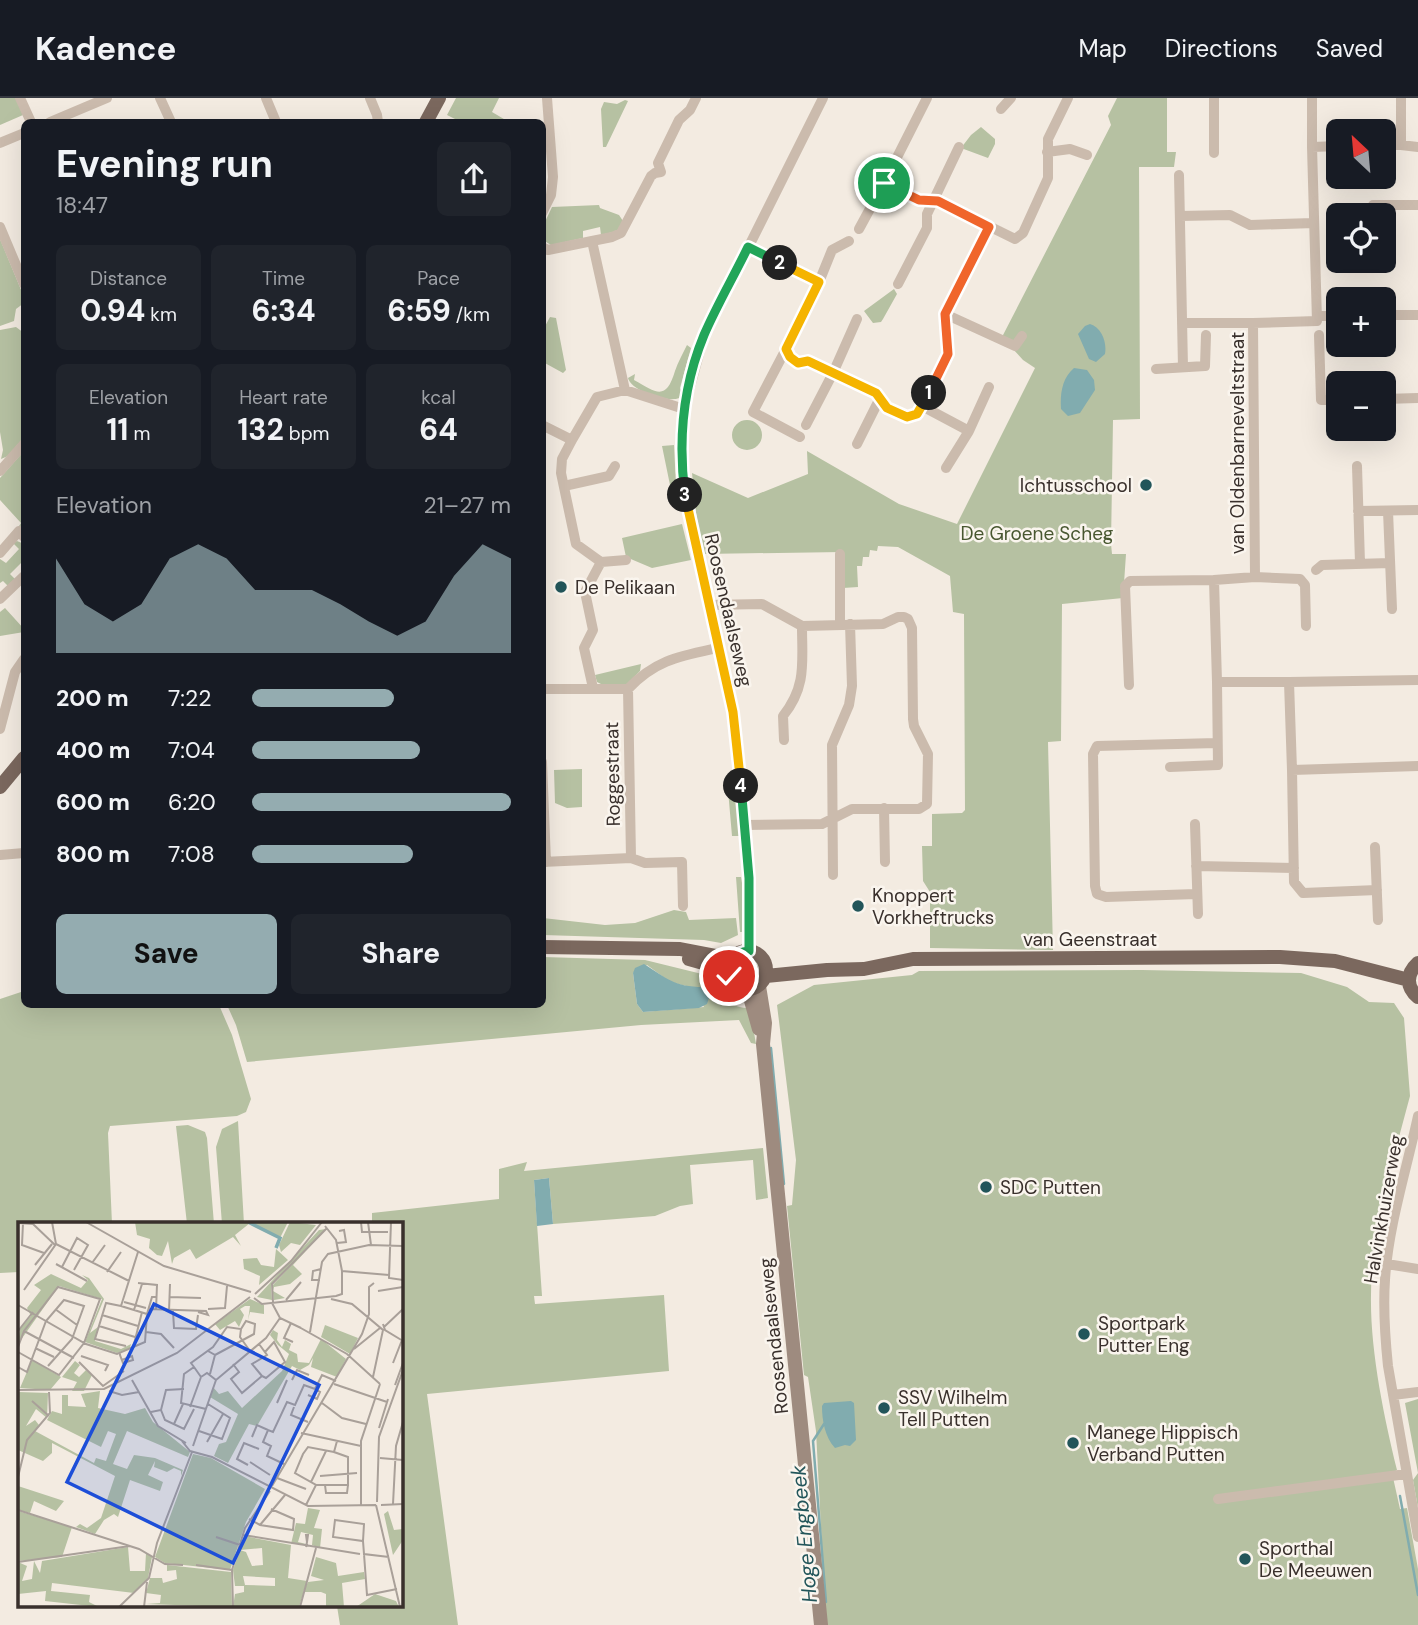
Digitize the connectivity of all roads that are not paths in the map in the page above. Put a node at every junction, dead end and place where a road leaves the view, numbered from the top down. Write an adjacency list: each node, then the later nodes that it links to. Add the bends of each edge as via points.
1 (20, 98): 17 (street)
2 (107, 98): 18 (street)
3 (160, 98): 19 (street)
4 (266, 98): 20 (street)
5 (370, 98): 21 (street)
6 (439, 98): 22 (main road)
7 (547, 98): 37 (street, via 553,177)
8 (696, 98): 45 (street, via 657,163 661,172 651,176 624,230)
9 (823, 98): 47 (street, Roosendaalseweg)
10 (927, 98): 35 (street)
11 (1011, 98): 16 (street)
12 (1068, 98): 31 (street)
13 (1214, 98): 32 (street)
14 (1312, 98): 29 (street)
15 (1401, 98): 26 (street)
16 (1001, 109)
17 (30, 119)
18 (65, 119)
19 (170, 119)
20 (275, 119)
21 (378, 119)
22 (428, 119)
23 (21, 134): 24 (street)
24 (0, 143)
25 (1396, 145): 26 (street)
26 (1401, 145): 30 (street)
27 (1326, 146): 29 (street)
28 (959, 147): 36 (street)
29 (1312, 147): 41 (street)
30 (1418, 147)
31 (1047, 152): 33 (street, via 1070,149); 43 (street, via 1048,178 1023,233 1014,239)
32 (1214, 153)
33 (1087, 155)
34 (1179, 175): 40 (street)
35 (884, 183): 36 (street, via 919,200); 44 (street)
36 (933, 200): 43 (street); 51 (street, via 927,228)
37 (546, 205)
38 (1396, 205): 39 (street)
39 (1418, 205)
40 (1180, 216): 41 (street, via 1230,215 1251,225); 58 (street)
41 (1314, 223): 55 (street)
42 (0, 227): 49 (street)
43 (989, 227): 52 (street)
44 (859, 229)
45 (592, 241): 48 (street); 68 (street)
46 (849, 242): 50 (street, via 832,250)
47 (748, 247): 50 (street); 74 (street, Roosendaalseweg, via 704,336)
48 (546, 249)
49 (21, 277)
50 (819, 282): 63 (street)
51 (898, 284)
52 (945, 314): 62 (street, via 1015,346); 73 (street, via 948,354)
53 (1418, 314): 54 (street)
54 (1396, 315)
55 (1317, 316): 56 (street, van Oldenbarneveltstraat); 59 (street, van Oldenbarneveltstraat, via 1317,321)
56 (1326, 316)
57 (857, 318): 66 (street)
58 (1182, 323): 59 (street); 64 (street)
59 (1253, 323): 98 (street, van Oldenbarneveltstraat)
60 (1206, 335): 64 (street, via 1205,366)
61 (1319, 335): 72 (street, via 1321,400)
62 (1022, 336)
63 (786, 349): 66 (street, via 798,363 808,361); 78 (street, via 753,412)
64 (1183, 367): 65 (street)
65 (1156, 369)
66 (833, 373): 69 (street); 75 (street)
67 (989, 387): 77 (street)
68 (625, 390): 74 (street); 79 (street, via 597,397)
69 (880, 398): 73 (street, via 887,408 907,417); 80 (street)
70 (1418, 398): 71 (street)
71 (1396, 399)
72 (1326, 400)
73 (922, 406): 77 (street)
74 (684, 410): 102 (street, Roosendaalseweg, via 683,475)
75 (806, 425)
76 (546, 427): 79 (street)
77 (969, 430): 84 (street)
78 (800, 437)
79 (572, 440): 86 (street, via 560,466)
80 (857, 444)
81 (21, 446): 85 (street)
82 (615, 466): 86 (street, via 609,477)
83 (1357, 466): 88 (street)
84 (946, 468)
85 (0, 471)
86 (564, 486): 94 (street, via 576,544)
87 (1418, 510): 89 (street)
88 (1359, 511): 89 (street); 95 (street)
89 (1388, 511): 96 (street)
90 (21, 533): 91 (street)
91 (0, 553)
92 (840, 554): 104 (street)
93 (626, 560): 94 (street)
94 (601, 562): 113 (street, via 585,592 593,630 584,648)
95 (1360, 563): 96 (street); 97 (street, via 1322,565)
96 (1390, 563): 103 (street)
97 (1309, 576): 98 (street); 105 (street)
98 (1255, 577): 100 (street, van Oldenbarneveltstraat)
99 (21, 579): 101 (street)
100 (1214, 580): 110 (street, van Oldenbarneveltstraat); 112 (street, van Oldenbarneveltstraat, via 1129,581 1125,586)
101 (0, 599)
102 (709, 605): 106 (street, via 762,604); 107 (street, Roosendaalseweg)
103 (1392, 609)
104 (845, 625): 106 (street); 124 (street, via 883,624 904,617 912,628 913,719 928,754 929,798 919,809); 125 (street, via 852,686 832,745)
105 (1306, 625)
106 (802, 626): 117 (street, via 802,676 794,702 783,716)
107 (717, 648): 115 (street, via 661,663); 127 (street, Roosendaalseweg, via 736,729)
108 (21, 665): 116 (street)
109 (1418, 680): 111 (street)
110 (1217, 682): 111 (street); 118 (street, van Oldenbarneveltstraat)
111 (1289, 682): 122 (street)
112 (1129, 685)
113 (593, 688): 114 (street); 115 (street)
114 (546, 689)
115 (628, 689): 131 (street, Roggestraat)
116 (0, 729)
117 (784, 740)
118 (1217, 743): 121 (street, via 1218,765); 138 (street, via 1097,746 1093,754 1097,894)
119 (21, 762): 123 (main road)
120 (1418, 766): 122 (street)
121 (1170, 767)
122 (1292, 770): 135 (street)
123 (0, 788)
124 (884, 808): 125 (street, via 849,810); 133 (street)
125 (833, 820): 127 (street); 136 (street)
126 (1195, 824): 134 (street)
127 (744, 825): 143 (street, Roosendaalseweg)
128 (1375, 847): 137 (street)
129 (21, 853): 130 (street)
130 (0, 855)
131 (631, 858): 132 (street); 139 (street, via 645,863 682,862)
132 (546, 862)
133 (885, 862)
134 (1196, 866): 135 (street); 138 (street)
135 (1294, 868): 137 (street, via 1294,882 1303,893)
136 (833, 875)
137 (1377, 890): 141 (street)
138 (1196, 894): 140 (street)
139 (684, 906)
140 (1198, 914)
141 (1378, 920)
142 (546, 947): 144 (main road, via 657,950)
143 (749, 951): 144 (main road, via 738,953); 146 (main road, via 760,956)
144 (730, 965): 146 (main road, via 734,985)
145 (1412, 971): 146 (main road, van Geenstraat, via 1280,957 962,958 913,959 864,969); 147 (main road, via 1411,991)
146 (760, 979): 156 (street, Roosendaalseweg)
147 (1418, 997)
148 (1418, 1116): 149 (street, Halvinkhuizerweg)
149 (1387, 1264): 150 (street); 152 (street, Halvinkhuizerweg, via 1385,1337)
150 (1418, 1269)
151 (1418, 1392): 152 (street)
152 (1393, 1395): 153 (street, Halvinkhuizerweg)
153 (1406, 1474): 154 (street); 155 (street, Halvinkhuizerweg)
154 (1218, 1499)
155 (1418, 1536)
156 (821, 1625)

